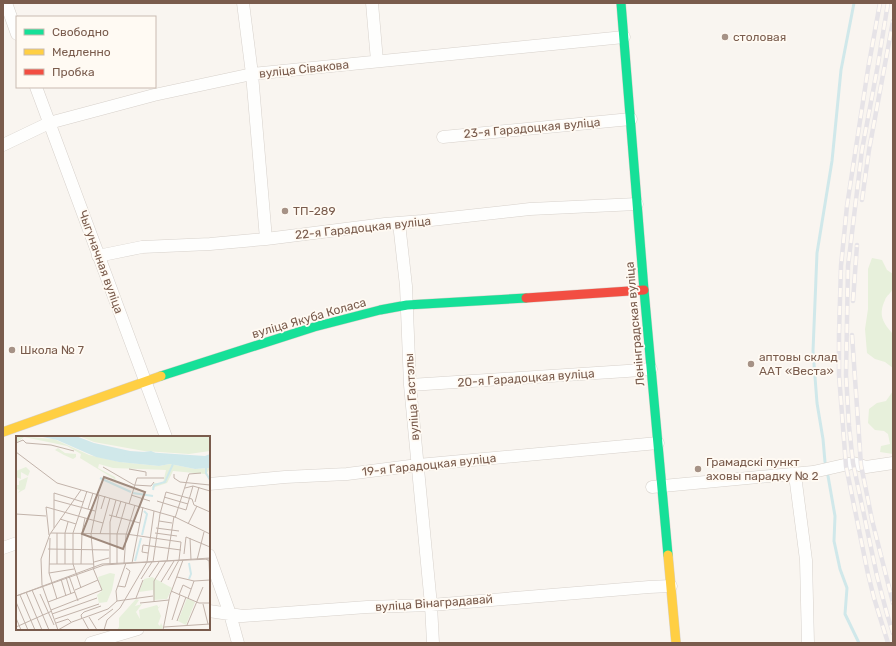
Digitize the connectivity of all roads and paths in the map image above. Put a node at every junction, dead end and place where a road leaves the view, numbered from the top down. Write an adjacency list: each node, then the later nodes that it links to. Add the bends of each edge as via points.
1 (6, 3): 5 (street)
2 (243, 3): 8 (street)
3 (372, 3): 7 (street)
4 (621, 3): 6 (street, Ленінградская вуліца)
5 (16, 31)
6 (617, 37): 7 (street, вуліца Сівакова); 10 (street, Ленінградская вуліца)
7 (377, 62): 8 (street, вуліца Сівакова)
8 (252, 74): 11 (street, вуліца Сівакова, via 154,95); 16 (street)
9 (36, 88): 11 (street, Чыгуначная вуліца)
10 (623, 119): 12 (street, 23-я Гарадоцкая вуліца); 14 (street, Ленінградская вуліца)
11 (49, 123): 13 (street, вуліца Сівакова); 17 (street, Чыгуначная вуліца)
12 (443, 137)
13 (3, 145)
14 (630, 205): 15 (street, 22-я Гарадоцкая вуліца, via 530,209); 18 (street, Ленінградская вуліца)
15 (399, 223): 16 (street, 22-я Гарадоцкая вуліца); 19 (street, вуліца Гастэлы)
16 (266, 240): 17 (street, 22-я Гарадоцкая вуліца, via 142,247)
17 (98, 256): 21 (street, Чыгуначная вуліца)
18 (637, 291): 19 (street, вуліца Якуба Коласа); 20 (street, Ленінградская вуліца)
19 (407, 305): 21 (street, вуліца Якуба Коласа, via 314,326); 22 (street, вуліца Гастэлы)
20 (644, 369): 22 (street, 20-я Гарадоцкая вуліца); 25 (street, Ленінградская вуліца)
21 (145, 381): 23 (street, вуліца Якуба Коласа); 24 (street, Чыгуначная вуліца)
22 (410, 385): 27 (street, вуліца Гастэлы)
23 (3, 432)
24 (166, 436)
25 (651, 443): 27 (street, 19-я Гарадоцкая вуліца); 30 (street, Ленінградская вуліца)
26 (893, 463): 28 (street, via 866,467 853,464)
27 (418, 464): 29 (street, 19-я Гарадоцкая вуліца, via 348,474); 35 (street, вуліца Гастэлы)
28 (795, 474): 30 (street); 43 (street, via 806,560)
29 (210, 484)
30 (655, 487): 34 (street, Ленінградская вуліца)
31 (16, 543): 32 (street)
32 (3, 548)
33 (210, 558): 37 (street)
34 (663, 586): 35 (street, вуліца Вінаградавай); 42 (street, Ленінградская вуліца)
35 (431, 605): 37 (street, вуліца Вінаградавай, via 243,616); 41 (street, вуліца Гастэлы)
36 (210, 611): 37 (street, вуліца Вінаградавай)
37 (230, 614): 40 (street)
38 (135, 630): 39 (street)
39 (91, 643)
40 (238, 643)
41 (433, 643)
42 (676, 643)
43 (808, 643)

